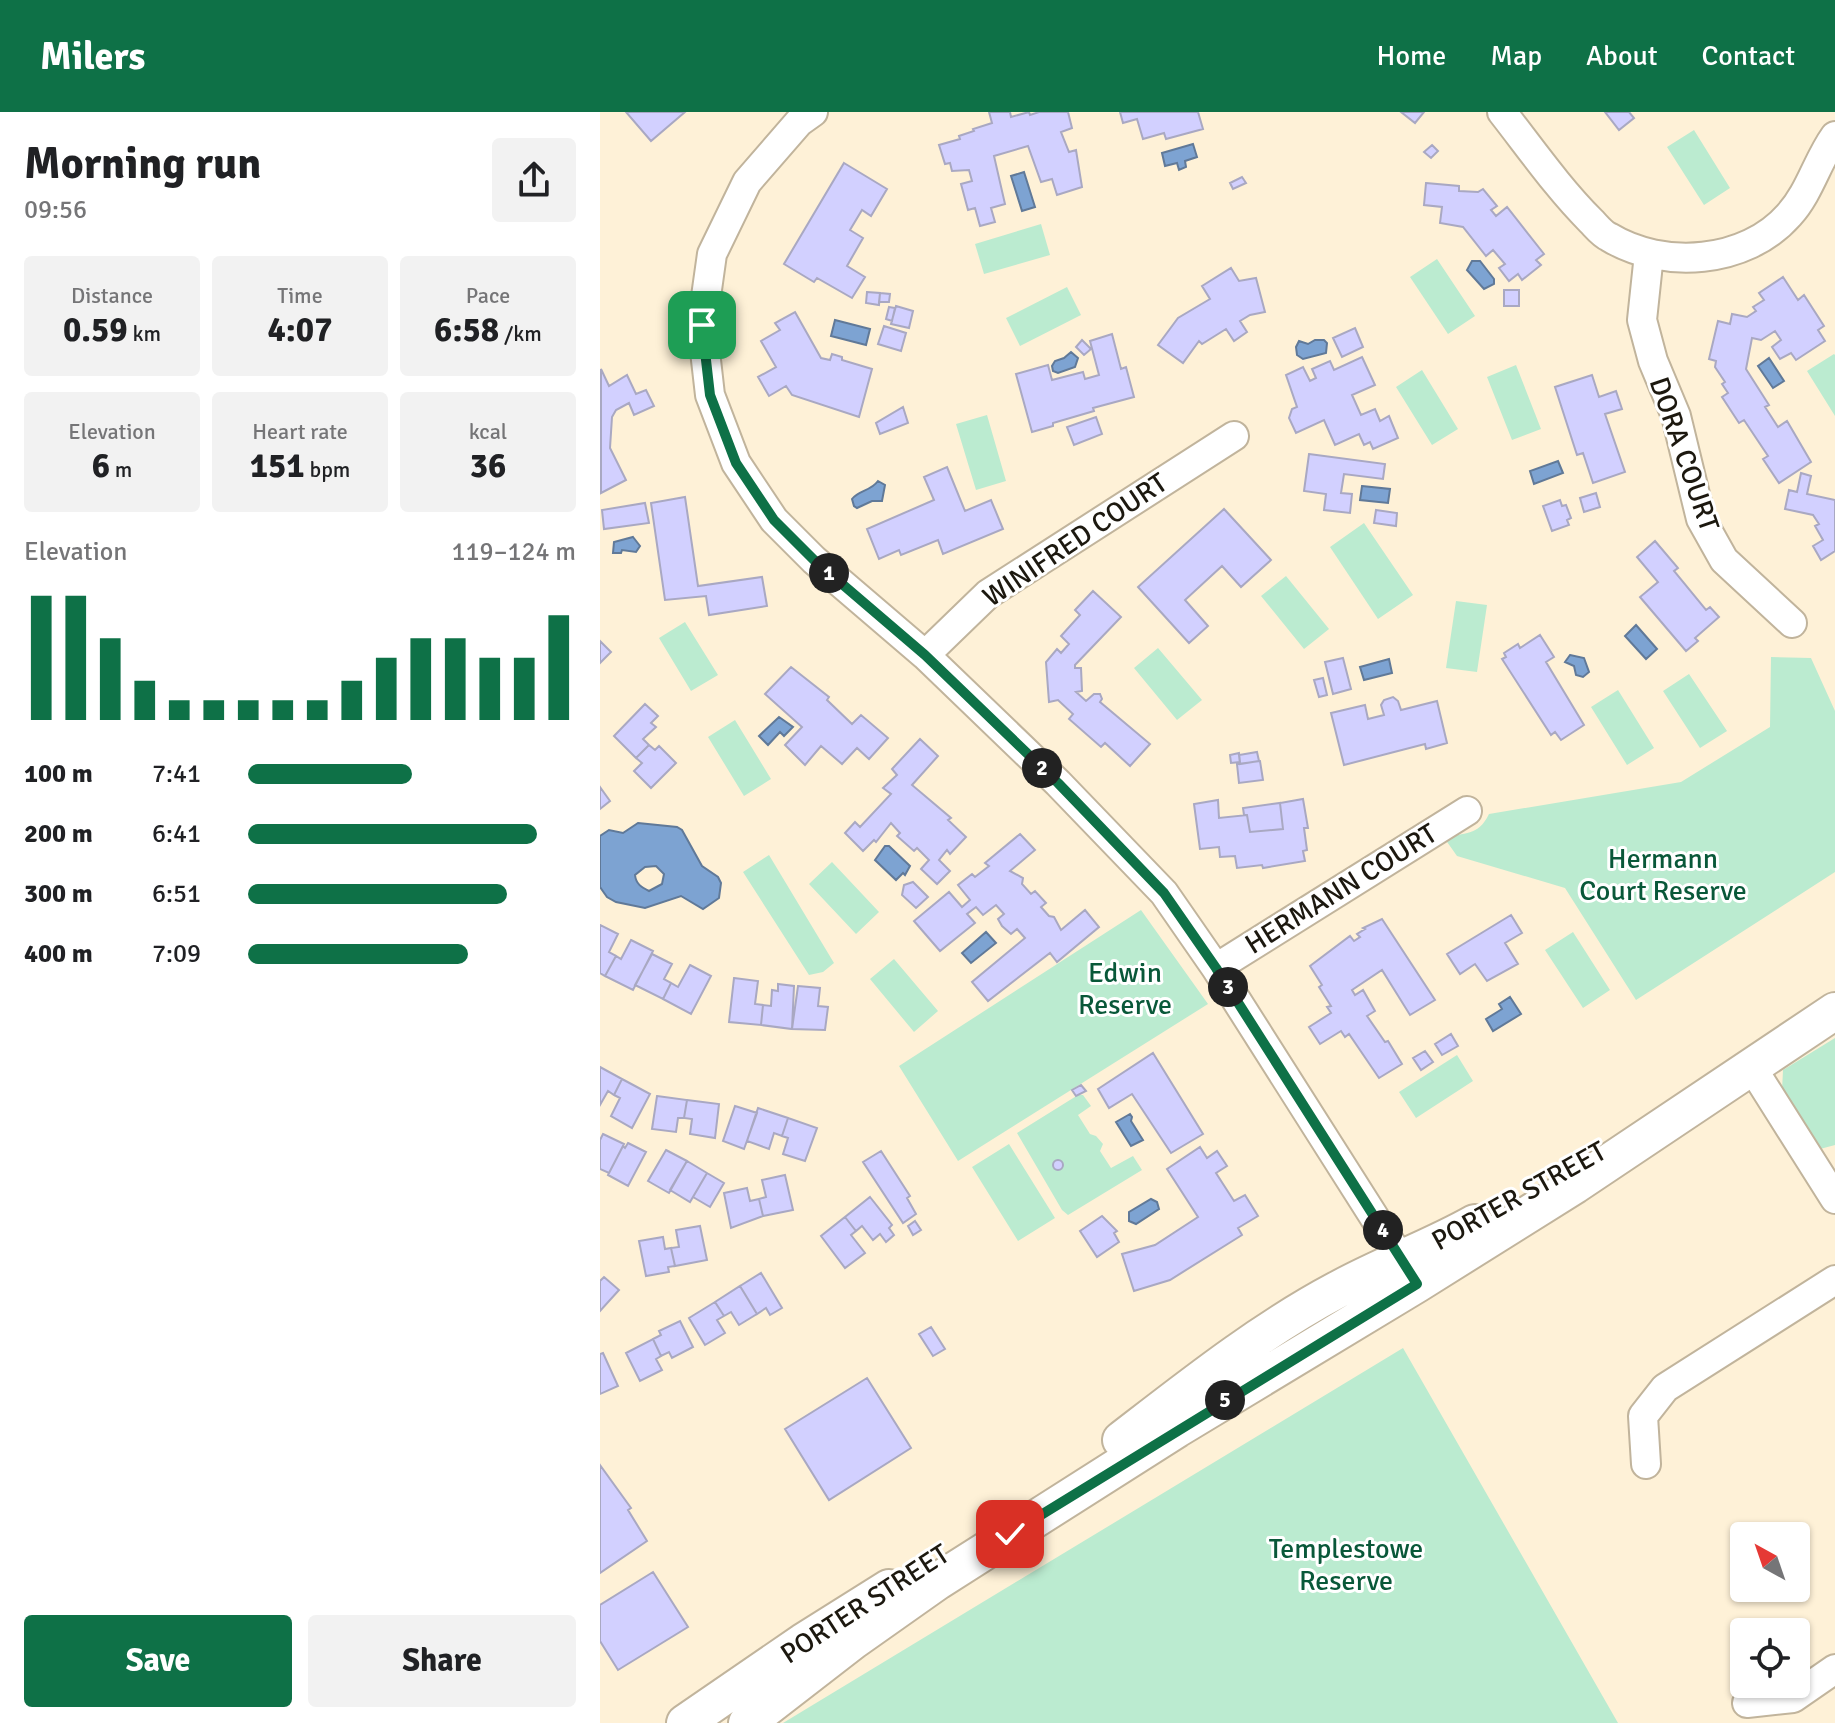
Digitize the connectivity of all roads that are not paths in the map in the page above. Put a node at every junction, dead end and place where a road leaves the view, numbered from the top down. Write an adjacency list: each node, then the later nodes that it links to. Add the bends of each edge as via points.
1 (1502, 112): 4 (street, via 1576,206 1608,237)
2 (800, 115): 7 (street, via 747,182 712,254 702,325 710,395 736,463 774,520)
3 (1835, 136): 4 (street, via 1789,216 1749,245 1705,258)
4 (1649, 254): 6 (street, DORA COURT, via 1642,320 1676,416 1701,519 1724,560)
5 (1234, 436): 7 (street, WINIFRED COURT, via 988,594)
6 (1792, 623)
7 (925, 655): 9 (street, via 1164,893)
8 (1467, 811): 9 (street, HERMANN COURT)
9 (1216, 968): 13 (street)
10 (1835, 1011): 11 (main road, PORTER STREET)
11 (1751, 1066): 12 (street); 13 (main road, PORTER STREET, via 1575,1185)
12 (1835, 1199)
13 (1409, 1271): 15 (main road, PORTER STREET, via 1337,1290); 16 (main road, PORTER STREET)
14 (1835, 1280): 17 (street, via 1665,1388 1643,1416)
15 (1243, 1348): 16 (street, via 1270,1346); 20 (main road, PORTER STREET, via 1119,1442)
16 (1283, 1364): 21 (main road, PORTER STREET, via 926,1588)
17 (1646, 1464)
18 (1835, 1669): 19 (street, via 1793,1698)
19 (1747, 1703)
20 (685, 1723)
21 (747, 1723)

